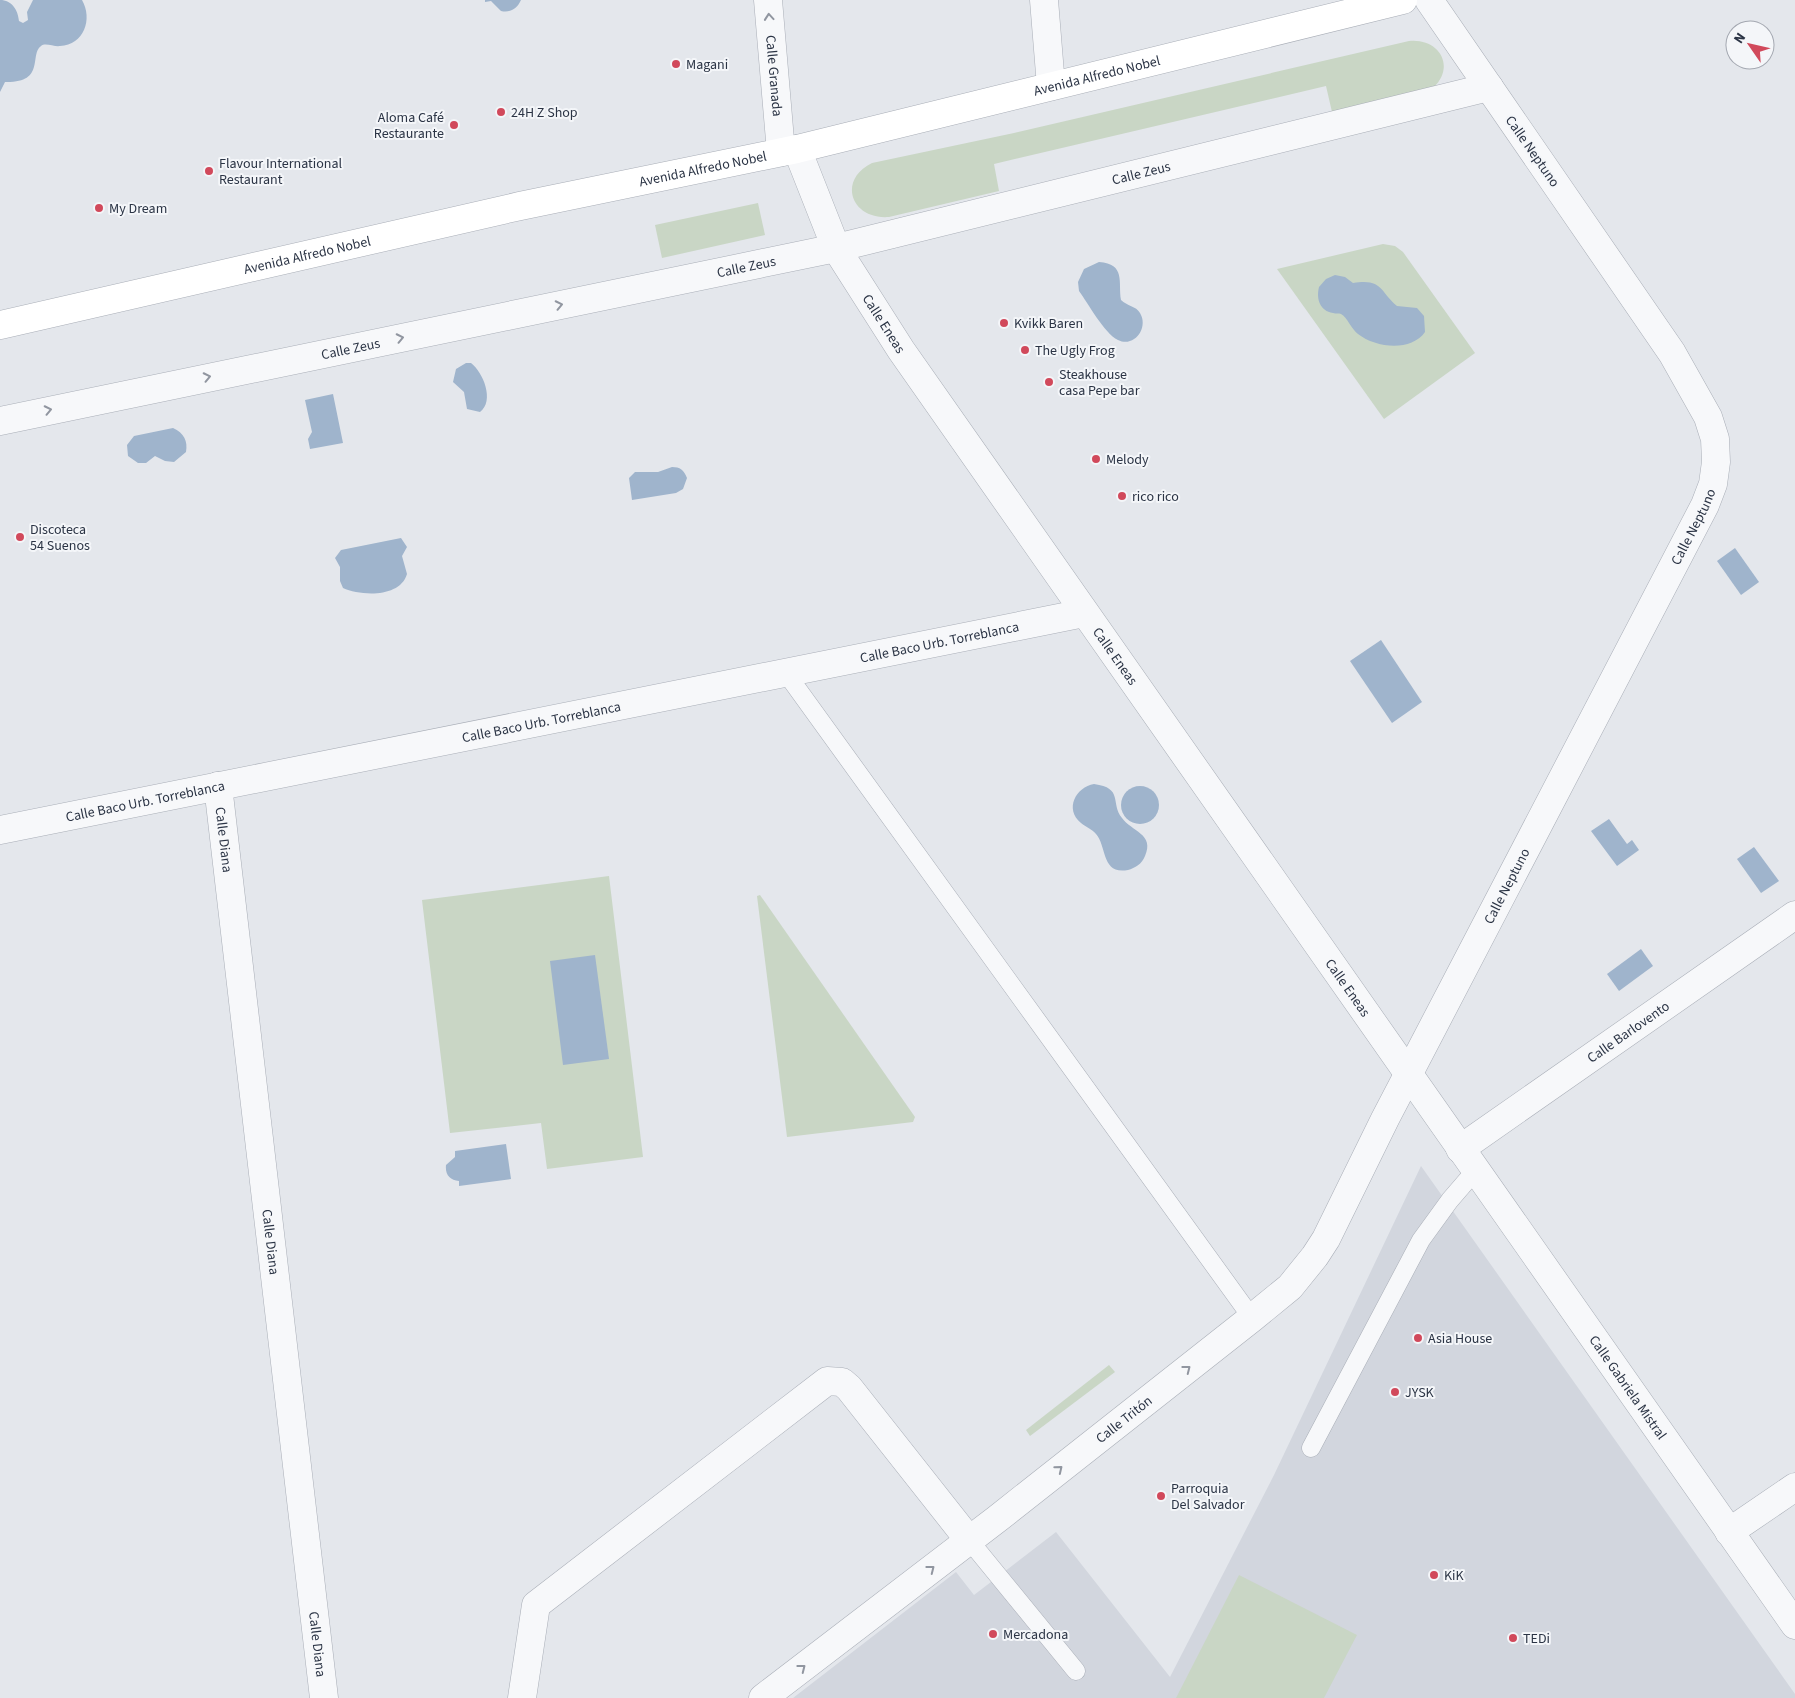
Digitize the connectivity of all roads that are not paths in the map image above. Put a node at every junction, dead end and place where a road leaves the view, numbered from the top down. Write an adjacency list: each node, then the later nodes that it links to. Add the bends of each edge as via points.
1 (768, 0): 7 (street, Calle Granada, one-way to 1)
2 (1044, 0): 5 (street)
3 (1429, 0): 6 (street, Calle Neptuno)
4 (1390, 2): 5 (main road, Avenida Alfredo Nobel)
5 (1051, 86): 7 (main road, Avenida Alfredo Nobel)
6 (1489, 87): 8 (street, Calle Zeus); 16 (street, Calle Neptuno, via 1672,353 1708,418 1715,439 1716,462 1713,484 1693,531)
7 (789, 151): 8 (street, Calle Eneas); 9 (main road, Avenida Alfredo Nobel, via 520,206)
8 (836, 248): 10 (street, Calle Zeus, one-way to 8); 11 (street, Calle Eneas, via 901,350)
9 (0, 325)
10 (0, 421)
11 (1084, 613): 12 (street, Calle Baco Urb. Torreblanca); 16 (street, Calle Eneas)
12 (786, 673): 13 (street, Calle Baco Urb. Torreblanca); 19 (lane)
13 (218, 786): 14 (street, Calle Baco Urb. Torreblanca); 26 (street, Calle Diana)
14 (0, 830)
15 (1795, 915): 17 (street, Calle Barlovento)
16 (1409, 1076): 17 (street, Calle Eneas); 19 (street, Calle Tritón, via 1315,1256 1290,1287)
17 (1460, 1149): 18 (street, Calle Gabriela Mistral)
18 (1476, 1171): 20 (lane, via 1421,1240); 22 (street, Calle Gabriela Mistral)
19 (1252, 1318): 23 (street, Calle Tritón, one-way to 19)
20 (1311, 1448)
21 (1795, 1487): 22 (street)
22 (1729, 1532): 24 (street, Calle Gabriela Mistral)
23 (969, 1540): 25 (lane); 27 (street, via 849,1388 842,1382 827,1382 536,1605); 28 (street, Calle Tritón, one-way to 23)
24 (1795, 1625)
25 (1076, 1671)
26 (324, 1698)
27 (522, 1698)
28 (763, 1698)

